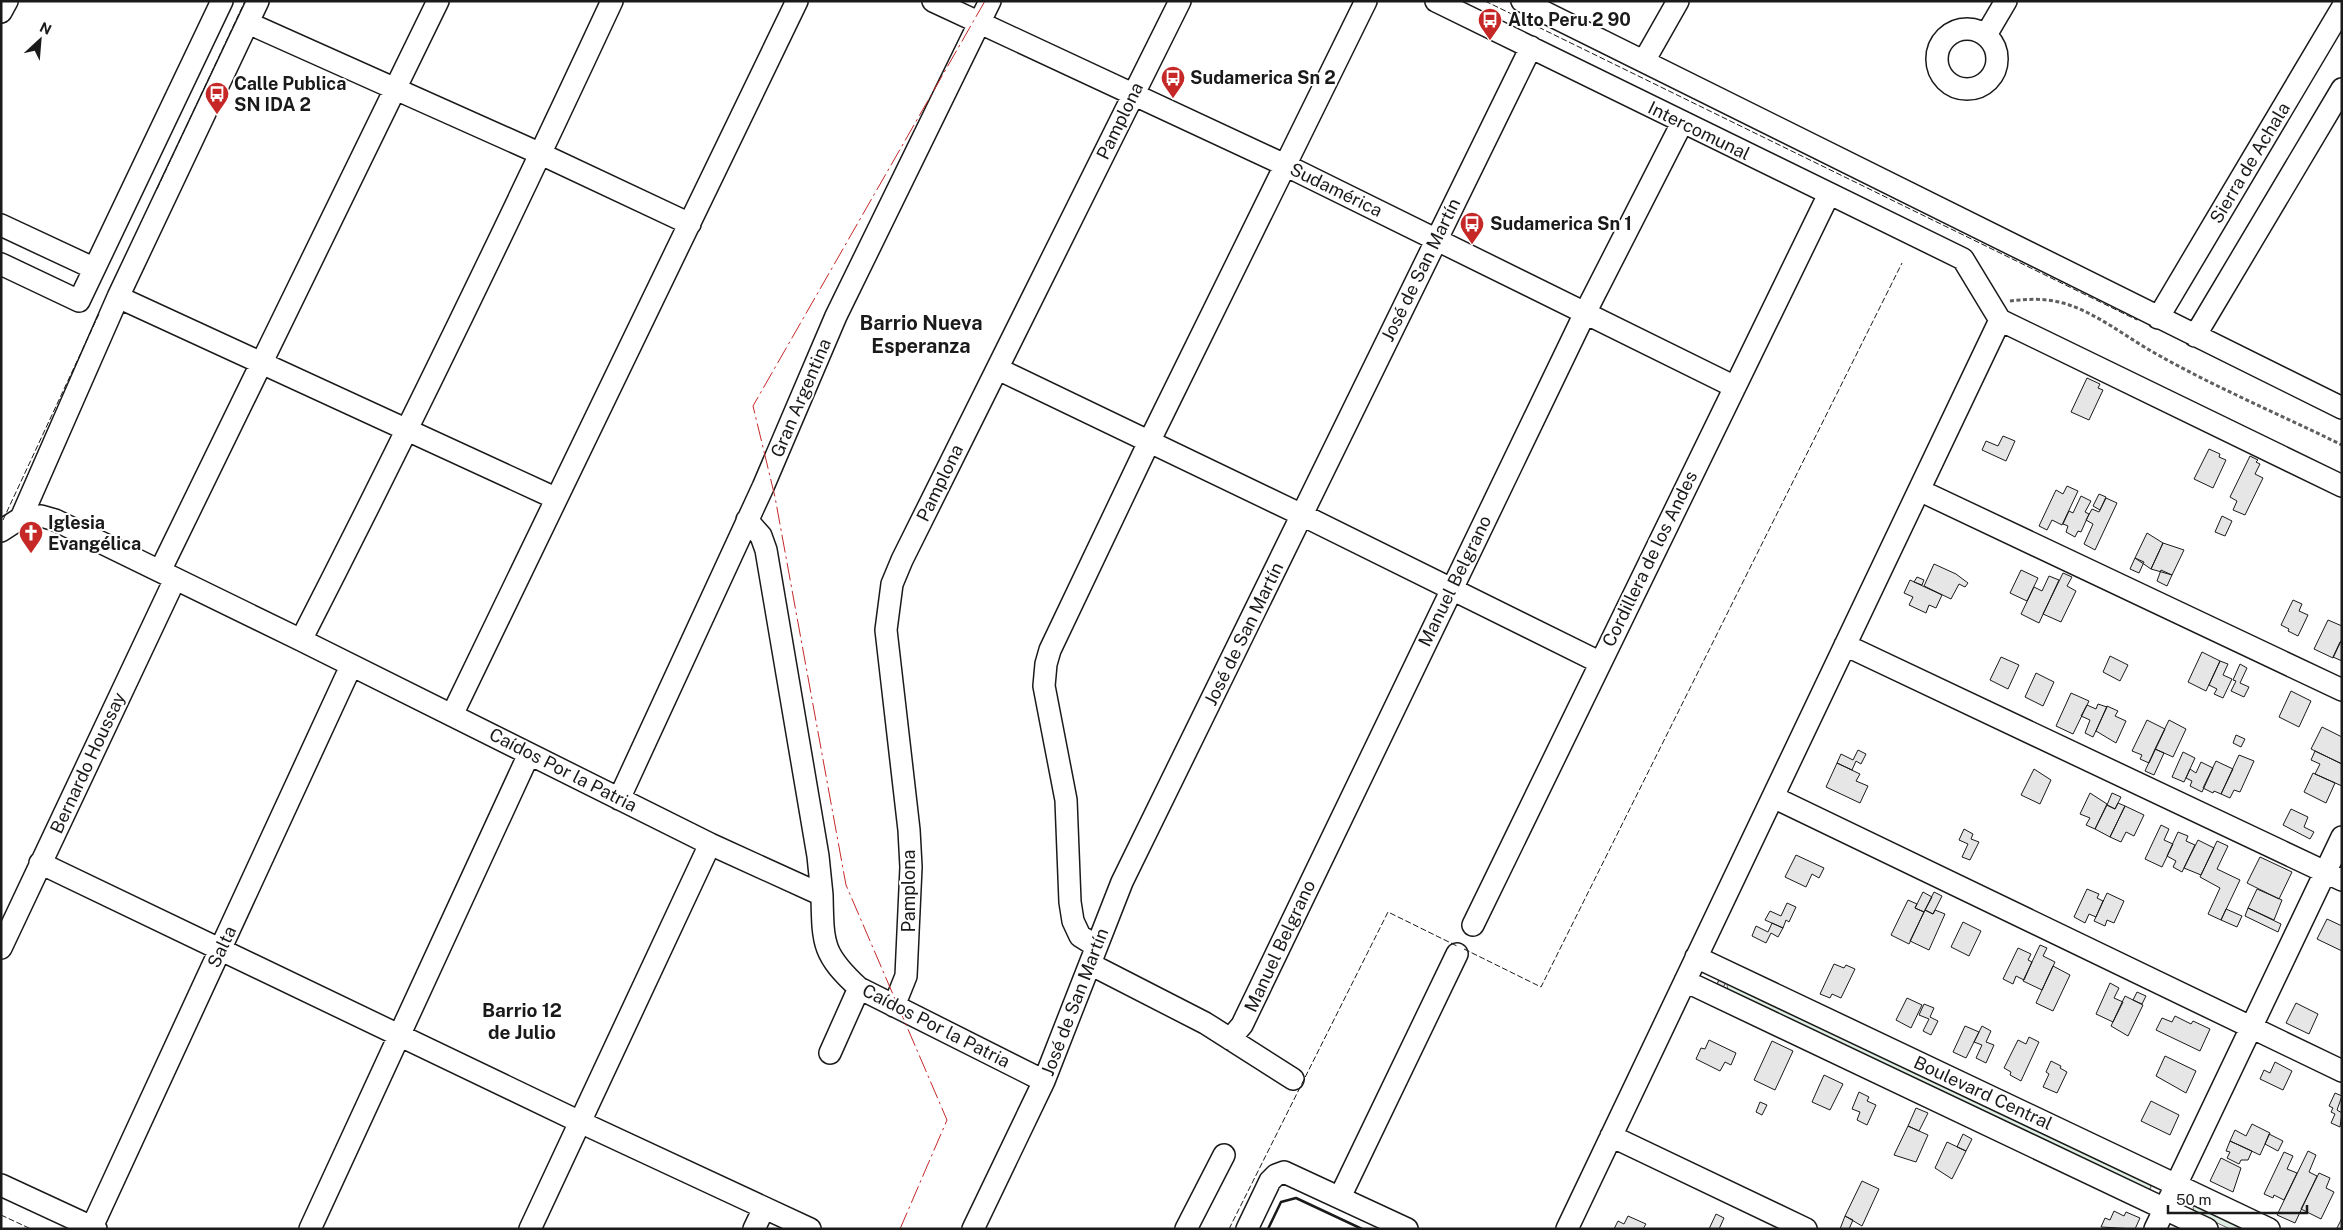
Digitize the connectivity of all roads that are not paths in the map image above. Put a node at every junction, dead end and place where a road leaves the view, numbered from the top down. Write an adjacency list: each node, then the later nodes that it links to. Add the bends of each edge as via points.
1 (222, 1): 31 (street)
2 (258, 1): 15 (street)
3 (438, 1): 21 (street, Bernardo Houssay)
4 (612, 1): 24 (street)
5 (797, 1): 27 (street)
6 (933, 1): 16 (street, Sudamérica)
7 (990, 1): 16 (street, Gran Argentina)
8 (1180, 1): 22 (street, Pamplona)
9 (1366, 1): 25 (street)
10 (1436, 1): 18 (street, Intercomunal)
11 (1522, 1): 19 (street)
12 (1678, 1): 19 (street)
13 (2006, 1): 17 (street)
14 (2342, 8): 35 (street, Sierra de Achala)
15 (248, 23): 21 (street); 32 (street)
16 (979, 23): 22 (street, Sudamérica); 48 (street, Gran Argentina, via 836,316)
17 (1986, 35)
18 (1531, 47): 23 (street, Intercomunal); 29 (street, José de San Martín)
19 (1644, 61): 35 (street)
20 (2342, 89): 36 (street)
21 (396, 90): 24 (street); 37 (street, Bernardo Houssay)
22 (1133, 95): 25 (street, Sudamérica); 38 (street, Pamplona)
23 (1682, 123): 26 (street, Intercomunal); 34 (street, Manuel Belgrano)
24 (541, 154): 27 (street); 41 (street)
25 (1287, 166): 29 (street, Sudamérica); 42 (street)
26 (1829, 194): 33 (street, Intercomunal, via 1963,259); 39 (street, Cordillera de los Andes)
27 (690, 224): 45 (street)
28 (1, 225): 31 (street)
29 (1436, 239): 34 (street, Sudamérica); 46 (street, José de San Martín)
30 (1, 264): 31 (street, via 79,301)
31 (93, 268)
32 (118, 297): 37 (street); 47 (street)
33 (1995, 311): 43 (street); 44 (street)
34 (1585, 313): 39 (street, Sudamérica); 51 (street, Manuel Belgrano)
35 (2158, 318): 36 (street)
36 (2195, 336): 40 (street)
37 (262, 364): 41 (street); 50 (street, Bernardo Houssay)
38 (998, 369): 42 (street); 74 (street, Pamplona, via 902,560 888,605 886,630 911,867 906,976)
39 (1735, 386): 54 (street, Cordillera de los Andes)
40 (2342, 408)
41 (408, 431): 45 (street); 52 (street)
42 (1149, 442): 46 (street); 70 (street, via 1046,664 1044,686 1066,800 1073,921)
43 (2342, 486)
44 (1919, 490): 53 (street); 56 (street)
45 (555, 498): 57 (street)
46 (1302, 515): 51 (street); 70 (street, José de San Martín, via 1122,882)
47 (21, 518): 49 (street); 50 (street, Caídos Por la Patria, via 42,516 55,520)
48 (747, 520): 60 (street, Gran Argentina); 65 (street, via 761,536 766,550)
49 (1, 531)
50 (168, 575): 52 (street, Caídos Por la Patria); 63 (street, Bernardo Houssay)
51 (1451, 588): 54 (street); 77 (street, Manuel Belgrano, via 1242,1025)
52 (301, 640): 55 (street, Caídos Por la Patria)
53 (1845, 645): 59 (street); 64 (street)
54 (1600, 662): 66 (street, Cordillera de los Andes)
55 (351, 666): 57 (street, Caídos Por la Patria); 68 (street, Salta)
56 (2342, 690)
57 (452, 715): 58 (street, Caídos Por la Patria)
58 (529, 754): 60 (street, Caídos Por la Patria); 76 (street)
59 (1773, 797): 71 (street); 75 (street)
60 (619, 799): 62 (street, Caídos Por la Patria)
61 (2342, 837): 64 (street)
62 (710, 844): 65 (street, Caídos Por la Patria); 82 (street)
63 (40, 863): 67 (street, Bernardo Houssay); 68 (street)
64 (2333, 876): 75 (street)
65 (822, 895): 73 (street, Caídos Por la Patria, via 823,932 828,951 838,968)
66 (1474, 925)
67 (1, 948)
68 (221, 950): 76 (street); 90 (street, Salta)
69 (1457, 954): 87 (street)
70 (1093, 955): 77 (street); 81 (street, José de San Martín)
71 (1696, 957): 72 (street); 86 (street, Boulevard Central)
72 (1685, 981): 83 (street); 89 (street, Boulevard Central)
73 (859, 988): 74 (street, Caídos Por la Patria); 78 (street)
74 (894, 1006): 81 (street, Caídos Por la Patria)
75 (2251, 1028): 79 (street); 86 (street)
76 (400, 1035): 82 (street); 91 (street)
77 (1230, 1039): 80 (street)
78 (830, 1053)
79 (2342, 1071)
80 (1293, 1079)
81 (1044, 1081): 95 (street, José de San Martín)
82 (580, 1122): 88 (street); 92 (street)
83 (1611, 1136): 99 (street); 100 (street)
84 (1224, 1155): 96 (street)
85 (1, 1185): 90 (street)
86 (2176, 1185): 89 (street); 103 (street, Boulevard Central)
87 (1340, 1197): 97 (street, via 1284,1172 1270,1181); 98 (street)
88 (764, 1208): 93 (street); 94 (street)
89 (2165, 1209): 101 (street); 102 (street, Boulevard Central)
90 (94, 1228)
91 (310, 1229)
92 (530, 1229)
93 (754, 1229)
94 (810, 1229)
95 (973, 1229)
96 (1186, 1229)
97 (1247, 1229)
98 (1406, 1229)
99 (1567, 1229)
100 (1806, 1229)
101 (2155, 1229)
102 (2207, 1229)
103 (2269, 1229)

